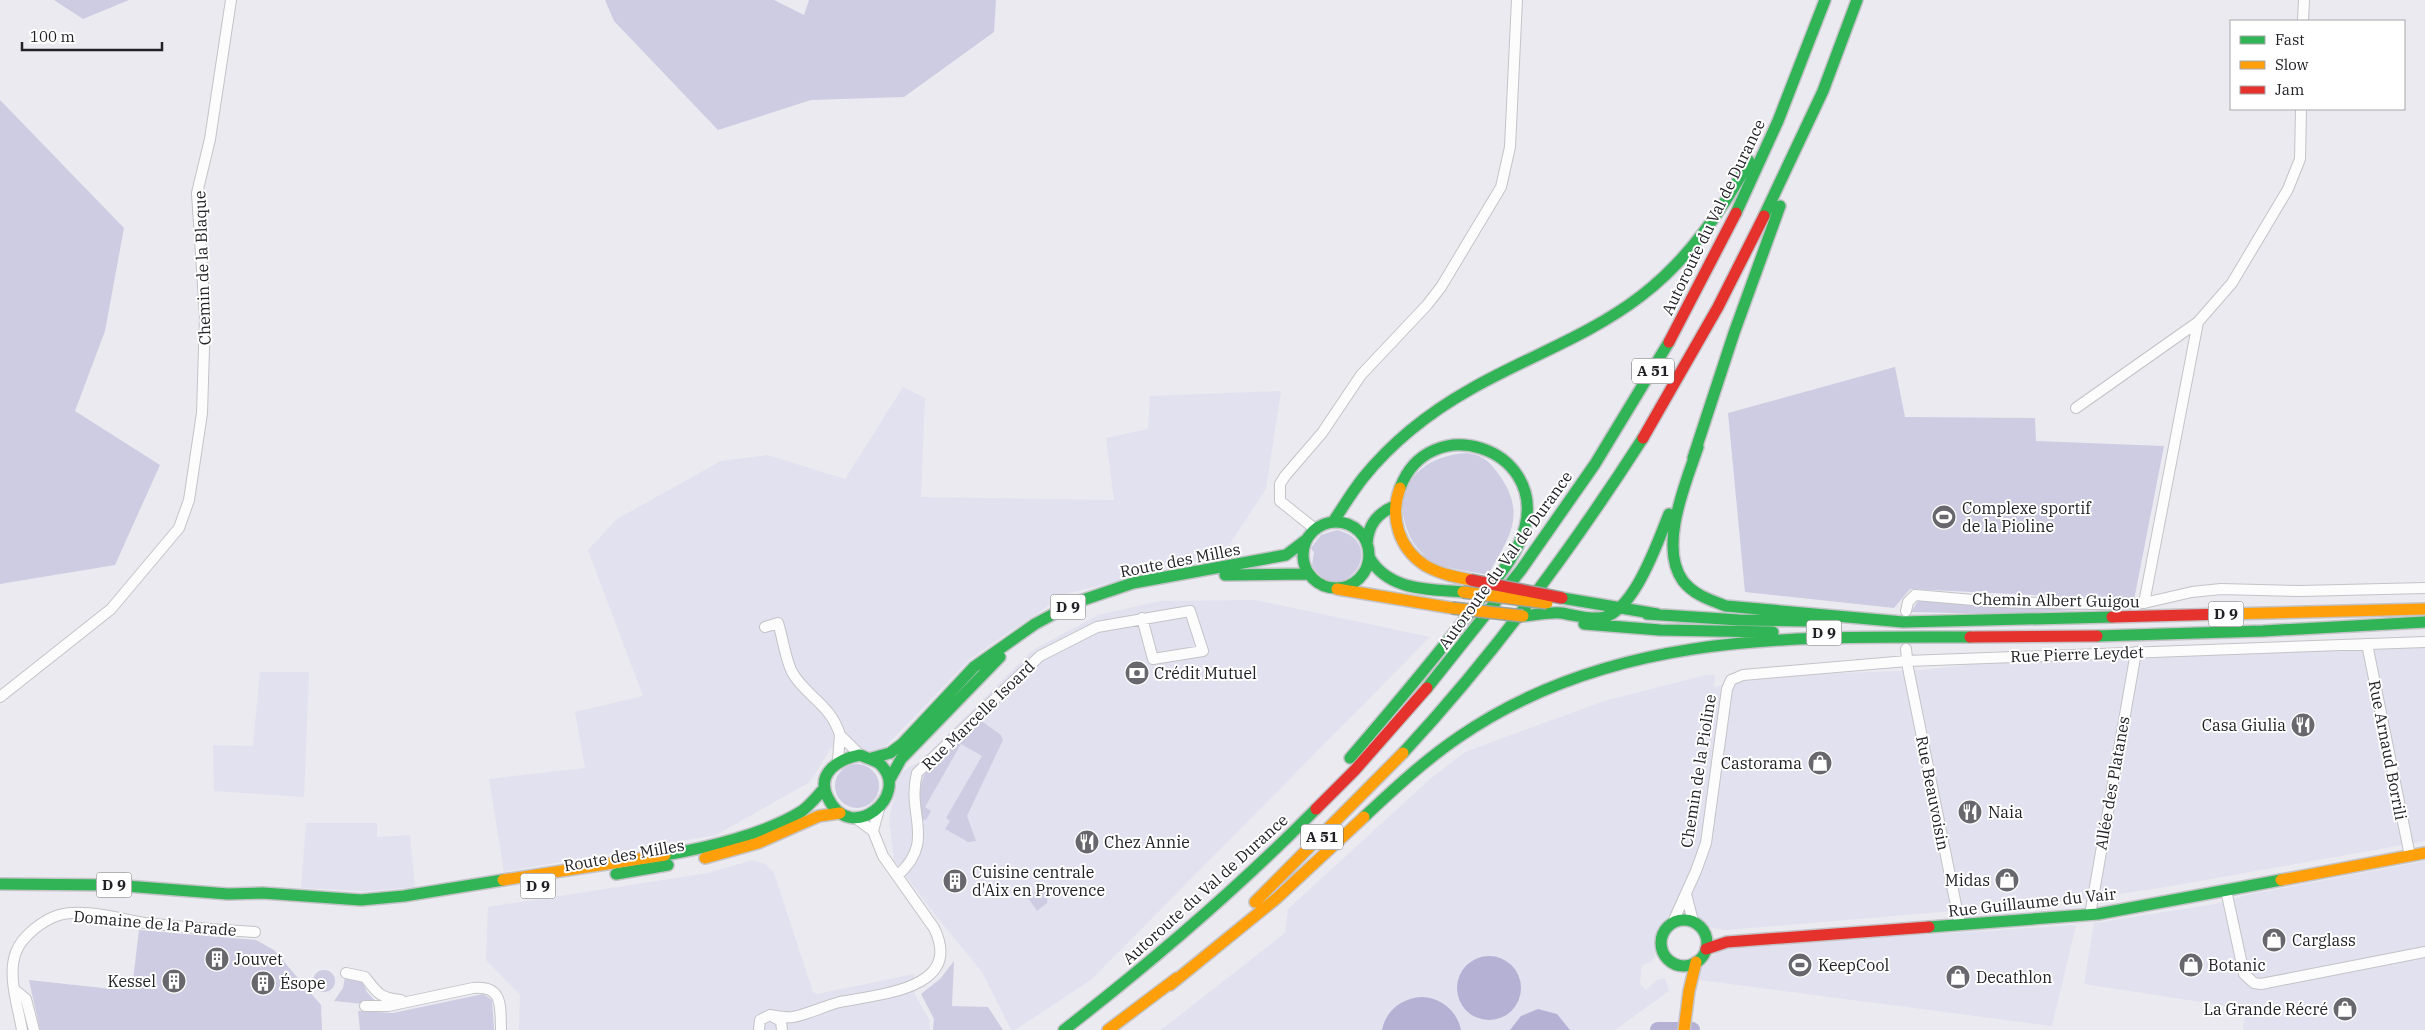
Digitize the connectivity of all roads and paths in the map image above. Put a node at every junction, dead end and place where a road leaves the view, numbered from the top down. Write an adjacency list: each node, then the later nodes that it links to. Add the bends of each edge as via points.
1 (231, 0): 39 (street, Chemin de la Blaque, via 210,139 196,193 205,316 202,413 189,500 180,528 110,609)
2 (1517, 0): 15 (street, via 1510,146 1501,187 1441,288 1361,374 1322,433 1280,484 1280,501)
3 (1826, 0): 7 (main road, Autoroute du Val de Durance / A 51)
4 (1856, 0): 8 (main road, A 51)
5 (2304, 0): 6 (street)
6 (2303, 20)
7 (1808, 48): 14 (main road, via 1725,204 1696,245 1677,264 1640,298 1617,313 1469,390 1419,425 1383,456); 60 (main road, Autoroute du Val de Durance / A 51, via 1746,192 1676,331 1555,523 1448,665 1376,747 1274,852)
8 (1818, 103): 12 (main road, via 1740,316); 69 (main road, A 51, via 1746,253 1687,363 1627,463 1555,568 1478,669 1363,797)
9 (2301, 110): 10 (street, via 2300,159 2288,189 2232,283)
10 (2198, 322): 11 (street); 22 (street)
11 (2076, 408)
12 (1698, 447): 25 (main road, via 1636,585); 26 (main road, via 1676,519 1672,547 1677,571 1695,594 1726,606)
13 (1395, 506): 17 (main road, via 1374,520); 23 (main road, bridge, via 1399,532 1414,557 1422,563 1443,573); 60 (main road, via 1400,486 1416,461 1434,448 1459,444 1485,448 1509,463 1521,484 1526,519 1522,538 1498,575 1410,688 1317,795)
14 (1333, 522): 15 (main road); 17 (main road, via 1354,527)
15 (1315, 529): 16 (main road)
16 (1306, 540): 19 (main road, via 1302,557); 41 (main road, Route des Milles / D 9, via 1286,555 1132,583 1074,603 1035,624 974,667 902,744 890,752)
17 (1368, 544): 18 (main road)
18 (1369, 557): 21 (main road, via 1359,579); 23 (main road, D 9, bridge, via 1381,575 1394,582)
19 (1308, 574): 21 (main road, via 1325,587); 43 (main road, Route des Milles / D 9, via 1236,574 1138,589 1079,609 1042,626 1002,655 900,759)
20 (2425, 588): 22 (street, Chemin Albert Guigou, via 2221,589)
21 (1336, 589): 23 (main road, bridge, via 1523,616)
22 (2144, 603): 26 (street, Chemin Albert Guigou, via 1997,602 1928,594 1915,595 1908,602)
23 (1556, 609): 25 (main road); 25 (main road, via 1593,618 1606,617); 32 (main road, D 9, via 1604,627)
24 (2425, 609): 26 (main road, D 9)
25 (1618, 610): 26 (main road, D 9, via 1739,620)
26 (1904, 617)
27 (1142, 618): 27 (street, Rue Marcelle Isoard, via 1190,611 1203,651 1153,660); 51 (street, Rue Marcelle Isoard, via 1097,627 1040,656 917,773 914,795 919,832 917,852)
28 (2425, 622): 30 (main road, D 9)
29 (765, 627): 40 (street, via 778,623 792,672 836,721)
30 (2366, 627): 31 (main road, D 9); 32 (main road, D 9)
31 (2425, 628)
32 (2045, 636): 69 (main road, via 1725,644 1646,656 1546,688 1454,740 1290,886)
33 (2425, 642): 34 (street, Rue Pierre Leydet)
34 (2367, 644): 36 (street, Rue Pierre Leydet); 50 (street, Rue Arnaud Borrili)
35 (1906, 649): 37 (street, Rue Beauvoisin)
36 (2136, 652): 37 (street, Rue Pierre Leydet); 56 (street, Allée des Platanes)
37 (1907, 661): 38 (street, Rue Pierre Leydet, via 1743,675); 59 (street, Rue Beauvoisin)
38 (1731, 680): 54 (street, Chemin de la Pioline, via 1727,689 1706,843)
39 (0, 698)
40 (840, 735): 41 (street); 42 (street)
41 (869, 758): 42 (main road, via 847,756); 43 (main road)
42 (838, 760): 44 (main road, via 828,771)
43 (890, 779): 45 (main road)
44 (824, 789): 46 (main road, via 829,802); 55 (main road, Route des Milles / D 9, via 803,810 748,834 696,850 404,896 361,900 263,893)
45 (880, 809): 47 (main road, via 867,816); 48 (street)
46 (840, 813): 47 (main road); 55 (main road, Route des Milles / D 9, via 819,816 758,843 703,858 641,871 407,905 334,908)
47 (854, 817): 48 (street)
48 (873, 831): 51 (street, via 884,856)
49 (2425, 853): 50 (main road, Rue Guillaume du Vair)
50 (2410, 856): 53 (main road, Rue Guillaume du Vair)
51 (898, 876): 75 (street, via 934,928 941,951 940,963 930,975 905,988 838,1003)
52 (0, 884): 55 (main road, Route des Milles / D 9, via 113,885)
53 (2226, 890): 56 (main road, Rue Guillaume du Vair); 65 (street, via 2244,974 2254,983)
54 (1685, 893): 57 (street); 58 (street, Chemin de la Pioline)
55 (228, 894)
56 (2090, 915): 59 (main road, Rue Guillaume du Vair)
57 (1693, 921): 58 (main road); 62 (main road)
58 (1673, 922): 67 (main road, via 1662,932 1661,947 1666,958)
59 (1960, 925): 63 (main road, Rue Guillaume du Vair)
60 (1188, 929): 81 (main road, Autoroute du Val de Durance / A 51)
61 (255, 932): 70 (street, Domaine de la Parade, via 76,914 58,916 41,924 16,950)
62 (1705, 932): 63 (main road, Rue Guillaume du Vair); 64 (main road)
63 (1727, 942): 64 (main road, Rue Guillaume du Vair)
64 (1706, 949): 66 (main road)
65 (2425, 952)
66 (1696, 962): 67 (main road); 71 (main road)
67 (1677, 965): 71 (main road)
68 (346, 973): 72 (street, via 364,977 373,990 388,999)
69 (1170, 985): 82 (main road, A 51)
70 (14, 989): 76 (street, Domaine de la Parade); 77 (street, via 26,999)
71 (1689, 993): 83 (main road)
72 (412, 1001): 73 (street); 78 (street, via 473,988 488,988 499,999)
73 (365, 1006)
74 (770, 1015): 75 (street); 79 (street, via 760,1020); 80 (street, via 781,1021)
75 (791, 1018): 80 (street)
76 (22, 1030)
77 (34, 1030)
78 (501, 1030)
79 (759, 1030)
80 (782, 1030)
81 (1064, 1030)
82 (1108, 1030)
83 (1684, 1030)

